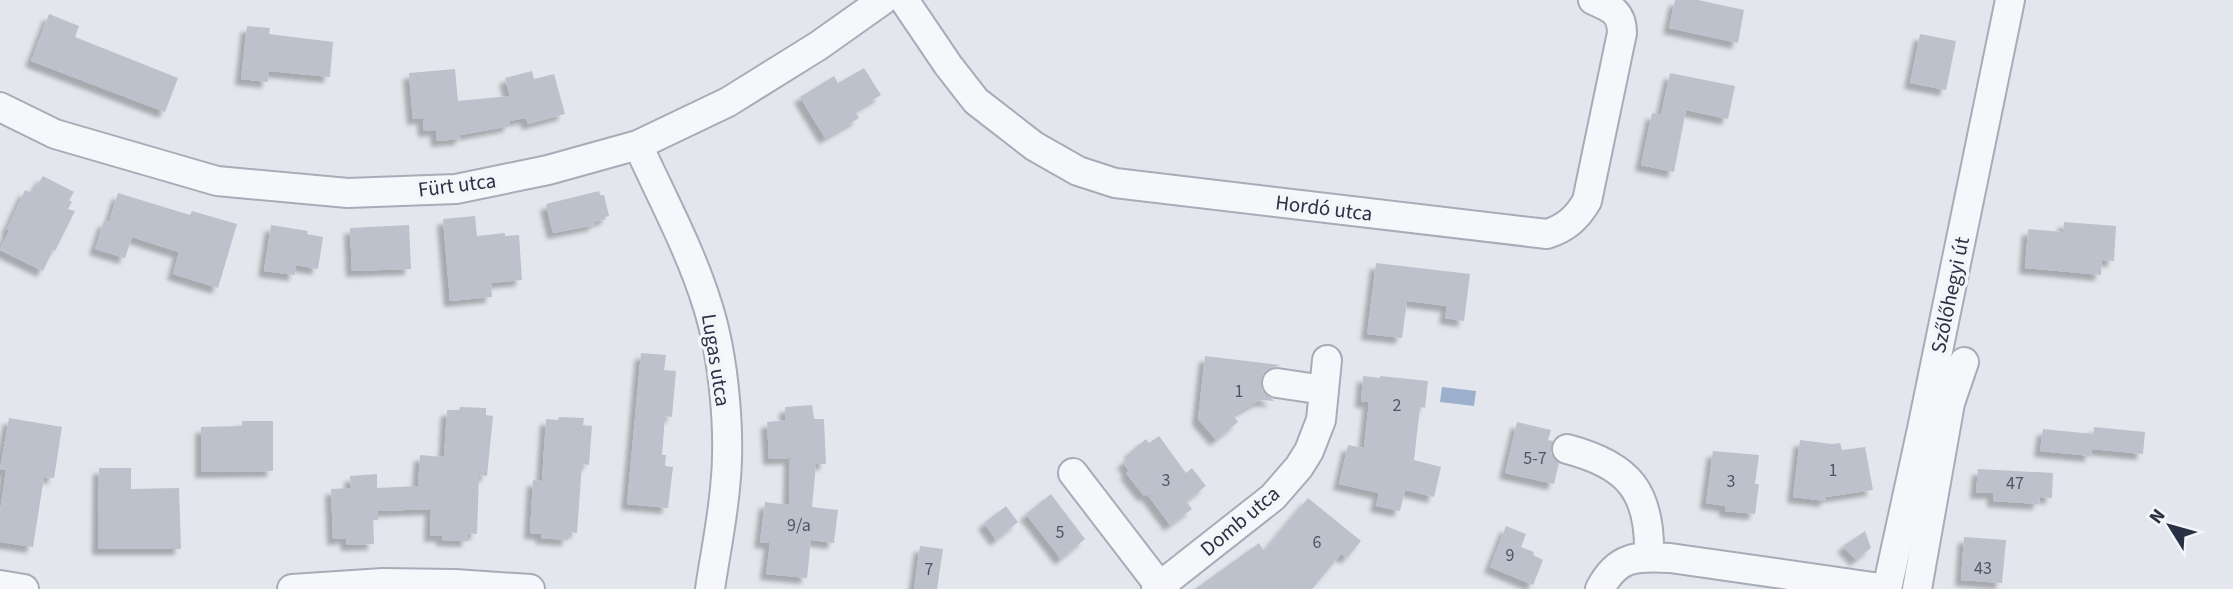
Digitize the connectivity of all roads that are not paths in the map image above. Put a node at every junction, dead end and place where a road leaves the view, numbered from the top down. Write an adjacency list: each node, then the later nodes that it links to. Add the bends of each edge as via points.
1 (883, 0): 6 (street, Fürt utca, via 728,102)
2 (904, 0): 3 (street, Hordó utca, via 976,101 1034,146 1078,171 1115,183 1547,234 1576,218 1587,201 1622,33 1619,16)
3 (1593, 0)
4 (2010, 0): 21 (street, Szőlőhegyi út)
5 (0, 107): 6 (street, Fürt utca, via 55,134 218,181 348,193 456,189)
6 (638, 145): 19 (street, Lugas utca, via 692,261 709,309 722,376 726,487)
7 (1327, 360): 10 (street, Domb utca)
8 (1964, 362): 22 (street, Szőlőhegyi út, via 1950,403)
9 (1277, 383): 10 (street)
10 (1324, 390): 15 (street, Domb utca, via 1315,437 1287,482)
11 (1567, 449): 13 (street, via 1609,464 1628,480 1649,524)
12 (1073, 473): 15 (street)
13 (1649, 557): 20 (street, via 1620,563); 21 (street)
14 (0, 584): 16 (street)
15 (1159, 588)
16 (24, 589)
17 (292, 589): 18 (street, via 395,583)
18 (530, 589)
19 (710, 589)
20 (1600, 589)
21 (1887, 589)
22 (1917, 589)

